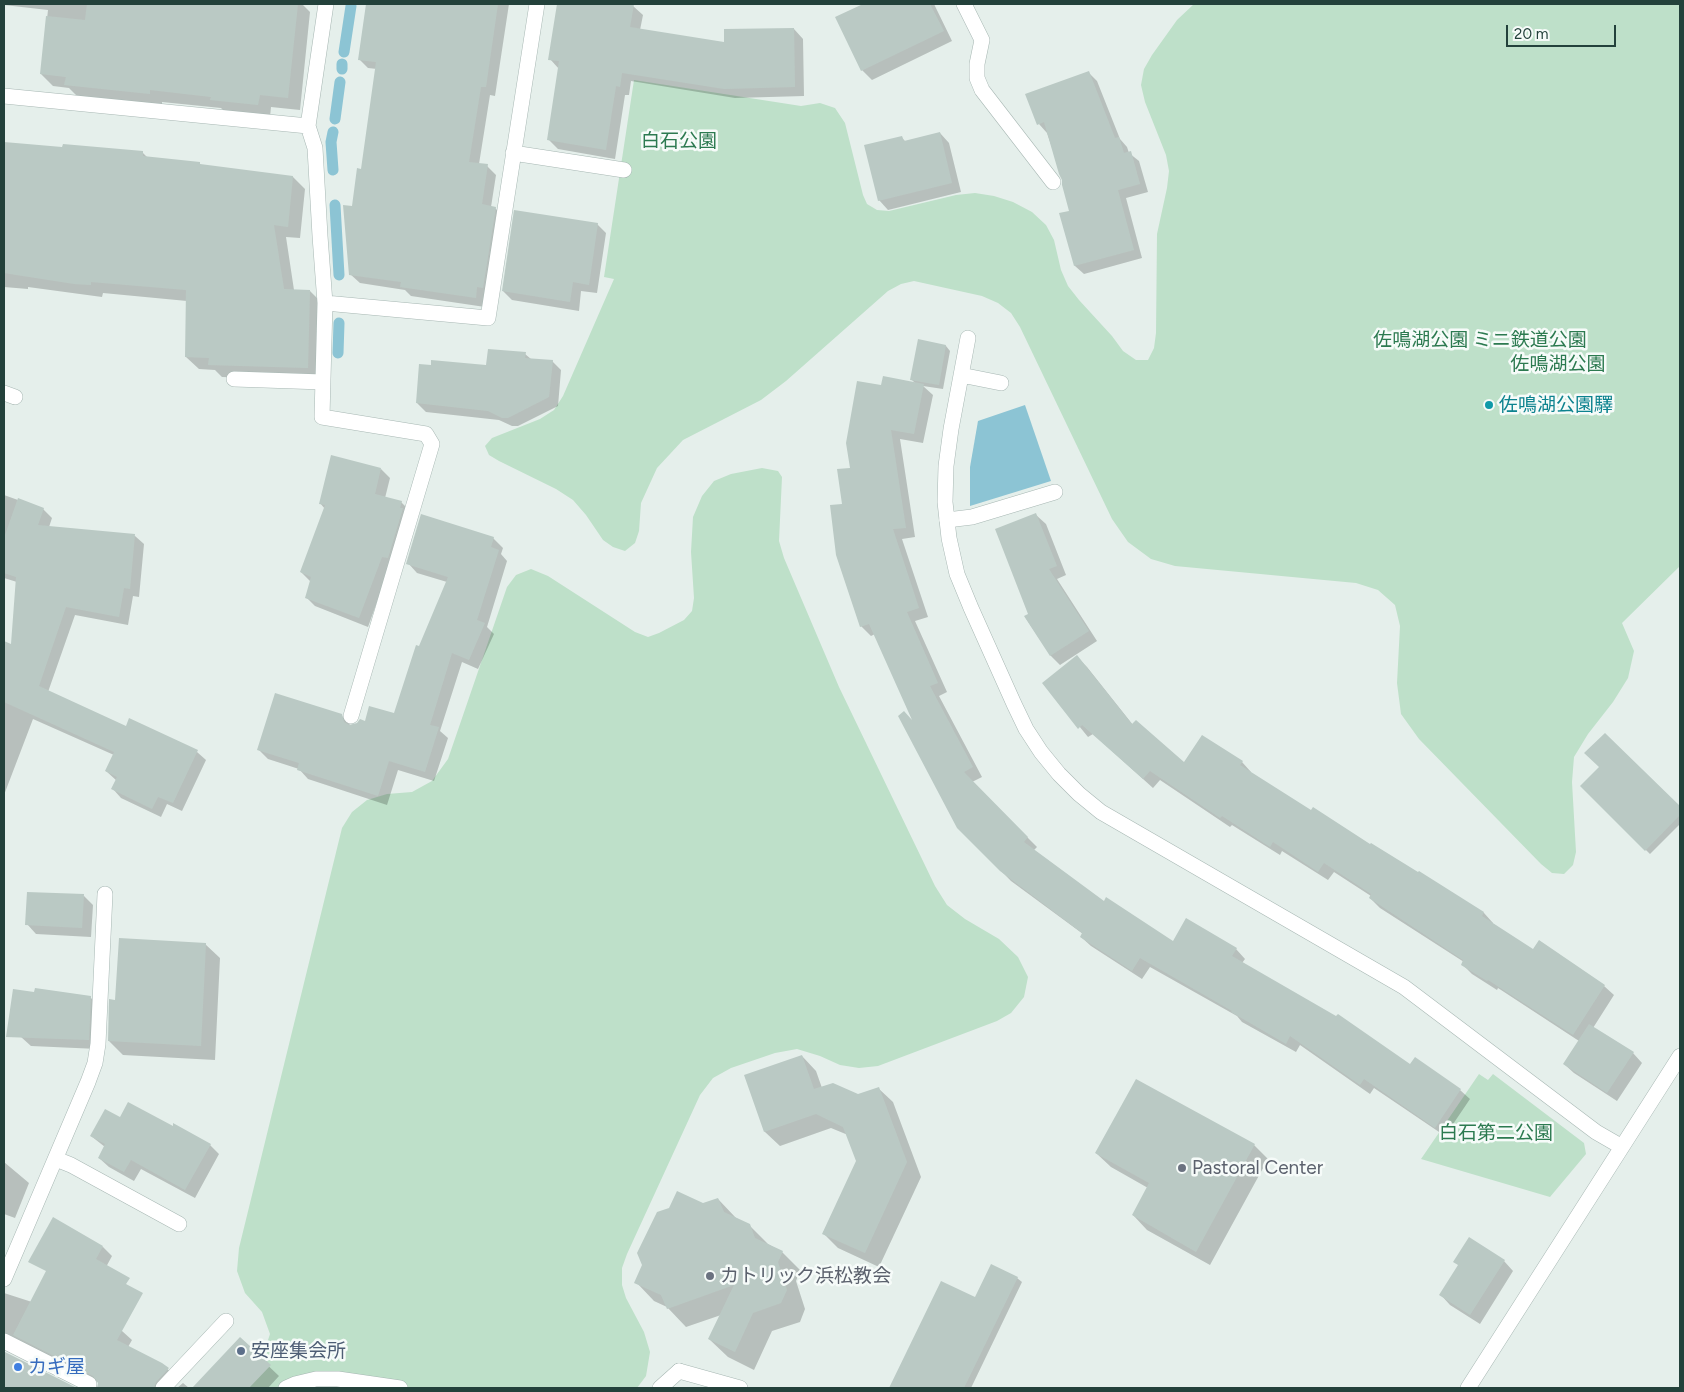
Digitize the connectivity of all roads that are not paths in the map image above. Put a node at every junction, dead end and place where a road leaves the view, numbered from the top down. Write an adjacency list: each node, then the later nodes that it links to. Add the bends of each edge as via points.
1 (326, 4): 5 (street)
2 (537, 4): 6 (street)
3 (964, 4): 8 (street, via 982,40 977,64 977,78 982,90)
4 (4, 96): 5 (street)
5 (308, 126): 9 (street, via 315,148)
6 (513, 153): 7 (street); 9 (street, via 488,318)
7 (624, 170)
8 (1053, 182)
9 (325, 303): 13 (street)
10 (968, 338): 11 (street)
11 (961, 375): 14 (street); 16 (street, via 946,466)
12 (234, 379): 13 (street)
13 (323, 382): 17 (street, via 322,417 426,434 432,444)
14 (1001, 383)
15 (1055, 492): 16 (street)
16 (947, 520): 20 (street, via 957,574 1026,729 1041,752 1079,794 1101,812 1404,987 1596,1132)
17 (351, 716)
18 (105, 894): 21 (street, via 95,1063)
19 (1678, 1063): 20 (street)
20 (1622, 1147): 33 (street)
21 (56, 1159): 22 (street); 23 (street)
22 (179, 1224)
23 (9, 1252): 24 (street)
24 (4, 1279)
25 (226, 1321): 28 (street)
26 (4, 1341): 27 (street)
27 (89, 1384)
28 (163, 1388)
29 (286, 1388): 30 (street, via 316,1379)
30 (400, 1388)
31 (660, 1388): 32 (street, via 679,1372)
32 (740, 1388)
33 (1468, 1388)

